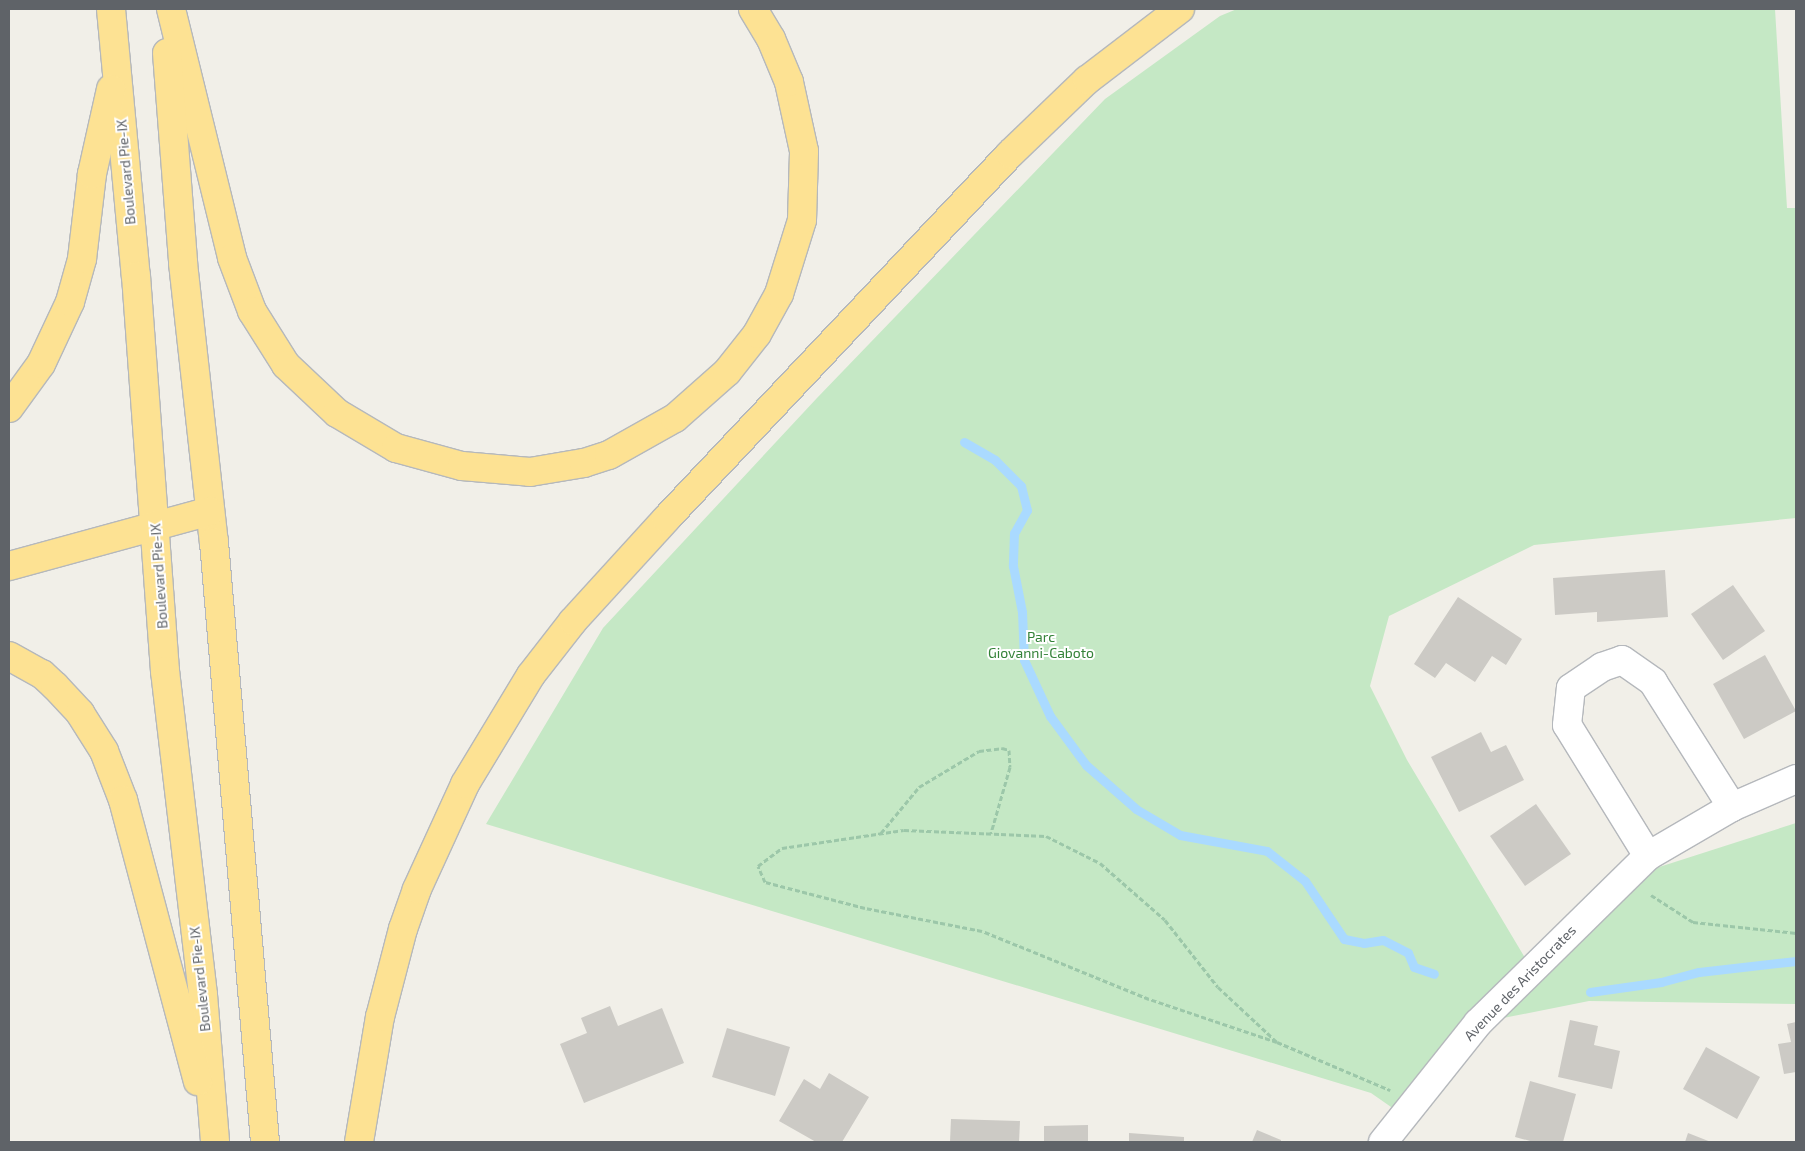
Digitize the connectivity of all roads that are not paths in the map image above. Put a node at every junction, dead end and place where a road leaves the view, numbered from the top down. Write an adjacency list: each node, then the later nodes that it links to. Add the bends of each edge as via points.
1 (111, 9): 6 (highway, Boulevard Pie-IX)
2 (164, 9): 8 (highway, via 183,263)
3 (171, 9): 4 (highway, via 232,258 252,310 282,359 336,413 396,448 462,466 530,472 584,464 609,455 675,418 727,372 757,334 779,294 802,220 804,151 789,82 771,39)
4 (753, 9)
5 (1180, 9): 17 (highway, via 1086,80 1010,154 666,519 574,621 531,675 465,784 417,889 380,1017)
6 (116, 66): 7 (highway, via 92,174 82,260 70,302 41,364); 9 (highway, Boulevard Pie-IX)
7 (9, 408)
8 (210, 511): 9 (highway); 16 (highway)
9 (155, 525): 10 (highway); 15 (highway, Boulevard Pie-IX, via 166,670 203,996)
10 (9, 566)
11 (9, 656): 15 (highway, via 42,674 55,686 80,713 104,751 123,800 174,999)
12 (1796, 779): 13 (street, Avenue des Aristocrates)
13 (1732, 807): 14 (street, Avenue des Aristocrates); 14 (street, via 1653,682 1622,660 1602,667 1571,688 1567,725)
14 (1648, 856): 18 (street, Avenue des Aristocrates, via 1478,1023)
15 (215, 1141)
16 (264, 1142)
17 (359, 1142)
18 (1383, 1142)

